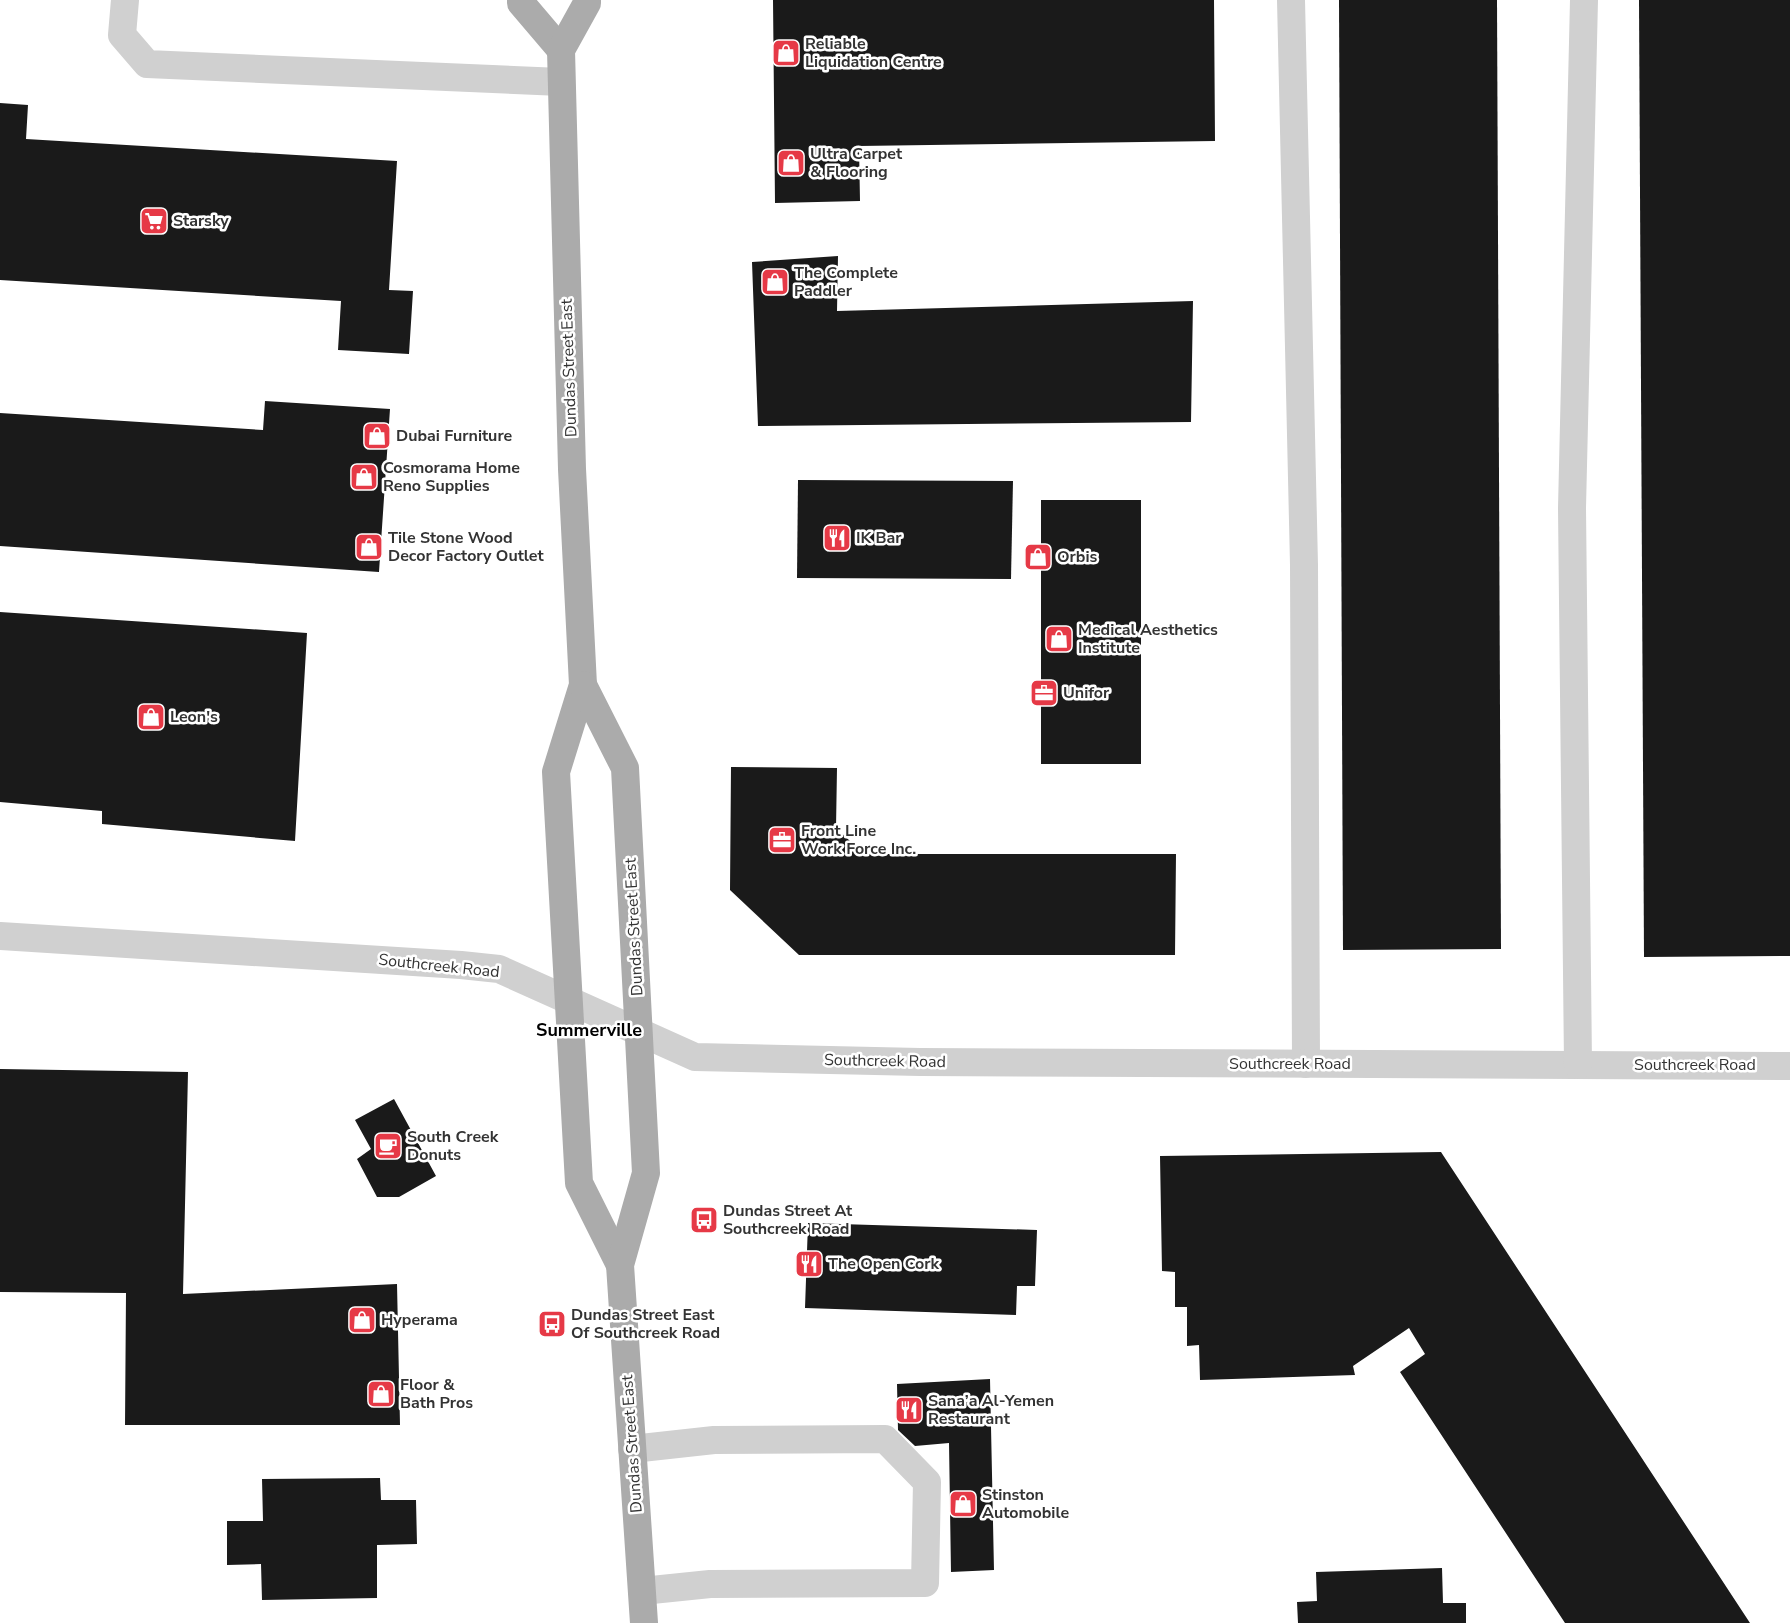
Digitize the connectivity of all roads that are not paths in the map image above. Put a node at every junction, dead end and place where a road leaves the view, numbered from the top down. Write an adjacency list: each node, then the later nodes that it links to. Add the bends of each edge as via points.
1 (125, 0): 7 (street, via 122,35 147,64)
2 (521, 0): 6 (main road)
3 (587, 0): 6 (main road, Dundas Street East)
4 (1291, 0): 12 (street, via 1303,555)
5 (1584, 0): 13 (street, via 1572,508)
6 (561, 50): 7 (main road, Dundas Street East)
7 (561, 82): 8 (main road, Dundas Street East, via 572,469)
8 (583, 685): 10 (main road, Dundas Street East, via 556,772); 11 (main road, Dundas Street East, via 625,768)
9 (0, 936): 10 (street, Southcreek Road, via 499,969)
10 (568, 1000): 11 (street, Southcreek Road); 15 (main road, Dundas Street East, via 579,1183)
11 (639, 1032): 12 (street, Southcreek Road, via 695,1057); 15 (main road, Dundas Street East, via 646,1174)
12 (1306, 1064): 13 (street, Southcreek Road)
13 (1578, 1065): 14 (street, Southcreek Road)
14 (1790, 1066)
15 (620, 1265): 16 (main road, Dundas Street East)
16 (632, 1449): 17 (main road, Dundas Street East); 17 (street, via 714,1440 885,1439 927,1482 925,1583 710,1584)
17 (642, 1591): 18 (main road, Dundas Street East)
18 (644, 1623)

